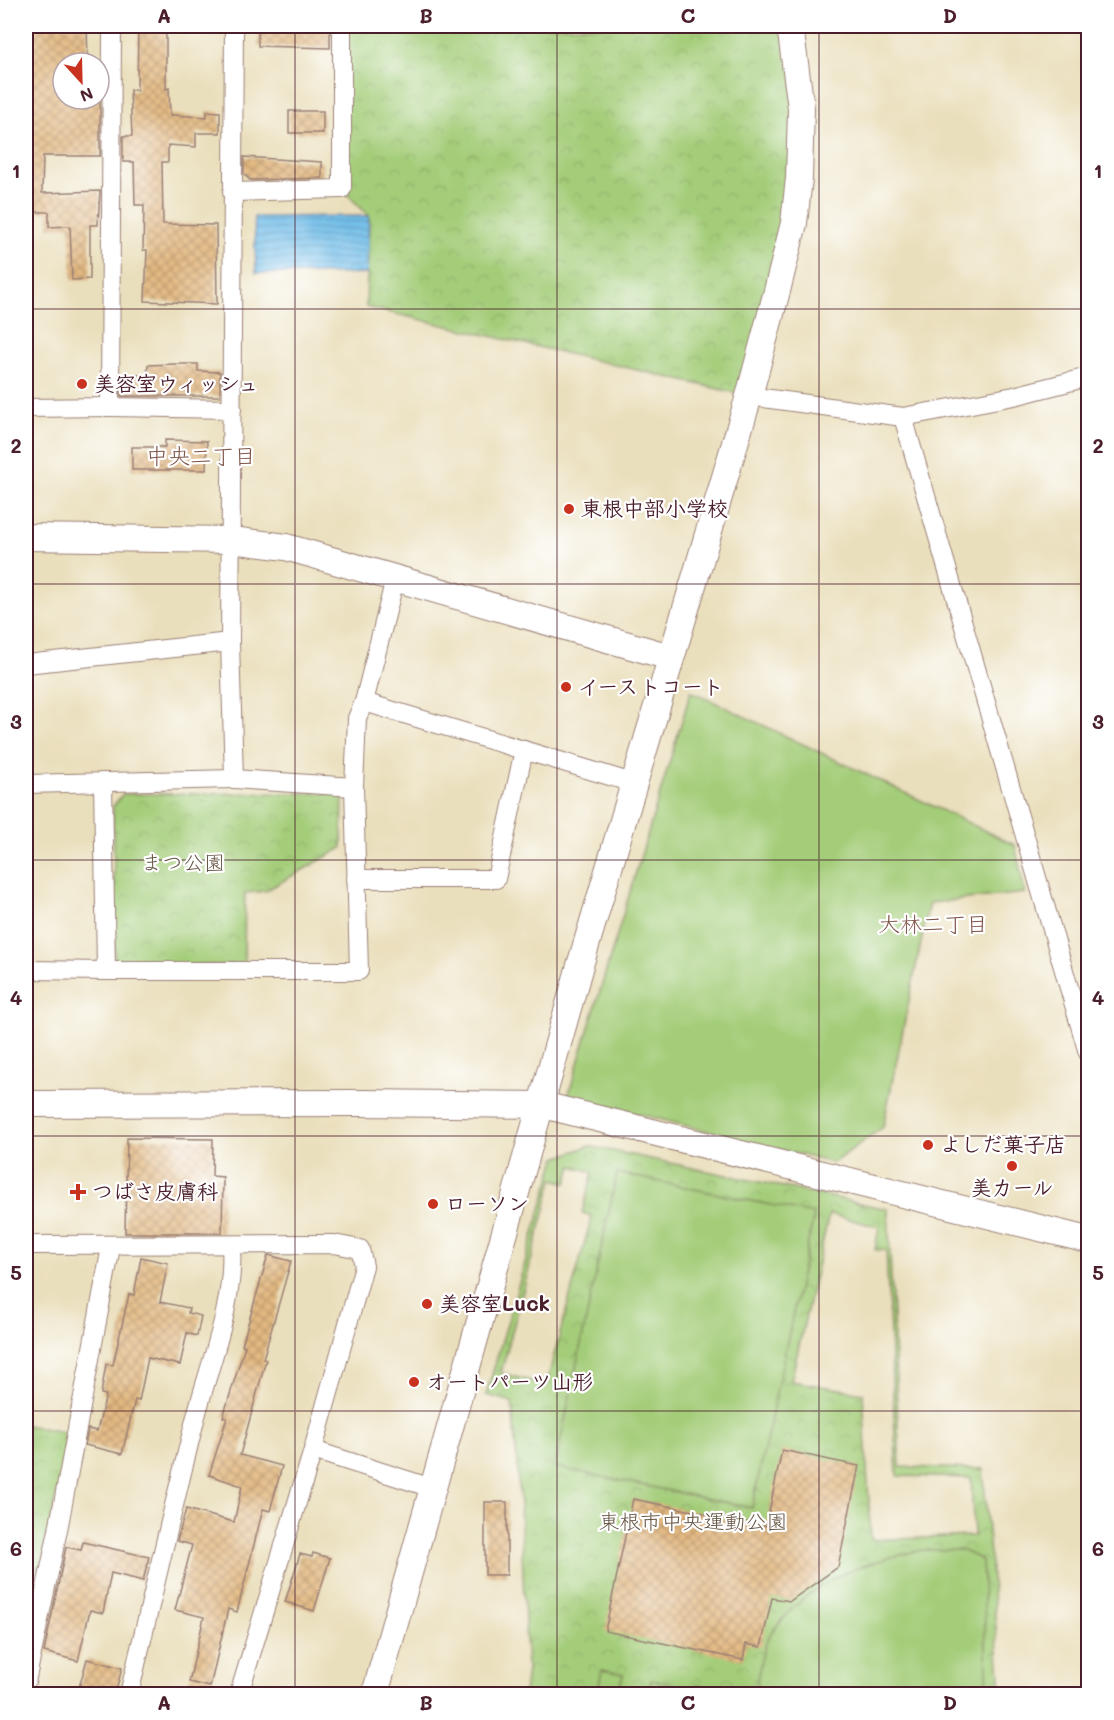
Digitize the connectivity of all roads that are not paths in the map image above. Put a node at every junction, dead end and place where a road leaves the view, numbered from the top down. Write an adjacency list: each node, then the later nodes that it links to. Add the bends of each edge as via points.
1 (112, 26): 8 (street)
2 (234, 26): 5 (street)
3 (342, 26): 5 (street, via 342,189)
4 (790, 26): 7 (street, via 801,108 794,223)
5 (232, 192): 10 (street)
6 (1089, 377): 11 (street)
7 (749, 396): 11 (street); 16 (street)
8 (110, 407): 9 (street); 10 (street)
9 (26, 408)
10 (232, 409): 13 (street)
11 (903, 417): 28 (street)
12 (26, 537): 13 (street)
13 (232, 540): 14 (street, via 286,547); 15 (street)
14 (395, 579): 16 (street); 18 (street)
15 (230, 642): 17 (street); 20 (street)
16 (670, 657): 23 (street)
17 (26, 664)
18 (364, 702): 19 (street); 24 (street, via 357,718)
19 (524, 750): 23 (street); 25 (street, via 496,879)
20 (234, 779): 21 (street); 24 (street)
21 (103, 782): 22 (street); 27 (street)
22 (26, 784)
23 (636, 784): 30 (street, via 579,969)
24 (354, 787): 25 (street)
25 (356, 879): 27 (street, via 359,971)
26 (26, 970): 27 (street)
27 (106, 971)
28 (1089, 1053)
29 (26, 1104): 30 (street)
30 (543, 1105): 31 (street); 36 (street)
31 (1089, 1240)
32 (26, 1245): 34 (street)
33 (231, 1246): 34 (street); 35 (street, via 334,1244 360,1249 364,1266); 38 (street, via 224,1314)
34 (111, 1247): 37 (street)
35 (313, 1450): 36 (street); 39 (street)
36 (435, 1489): 40 (street)
37 (26, 1682)
38 (129, 1695)
39 (239, 1695)
40 (375, 1695)

